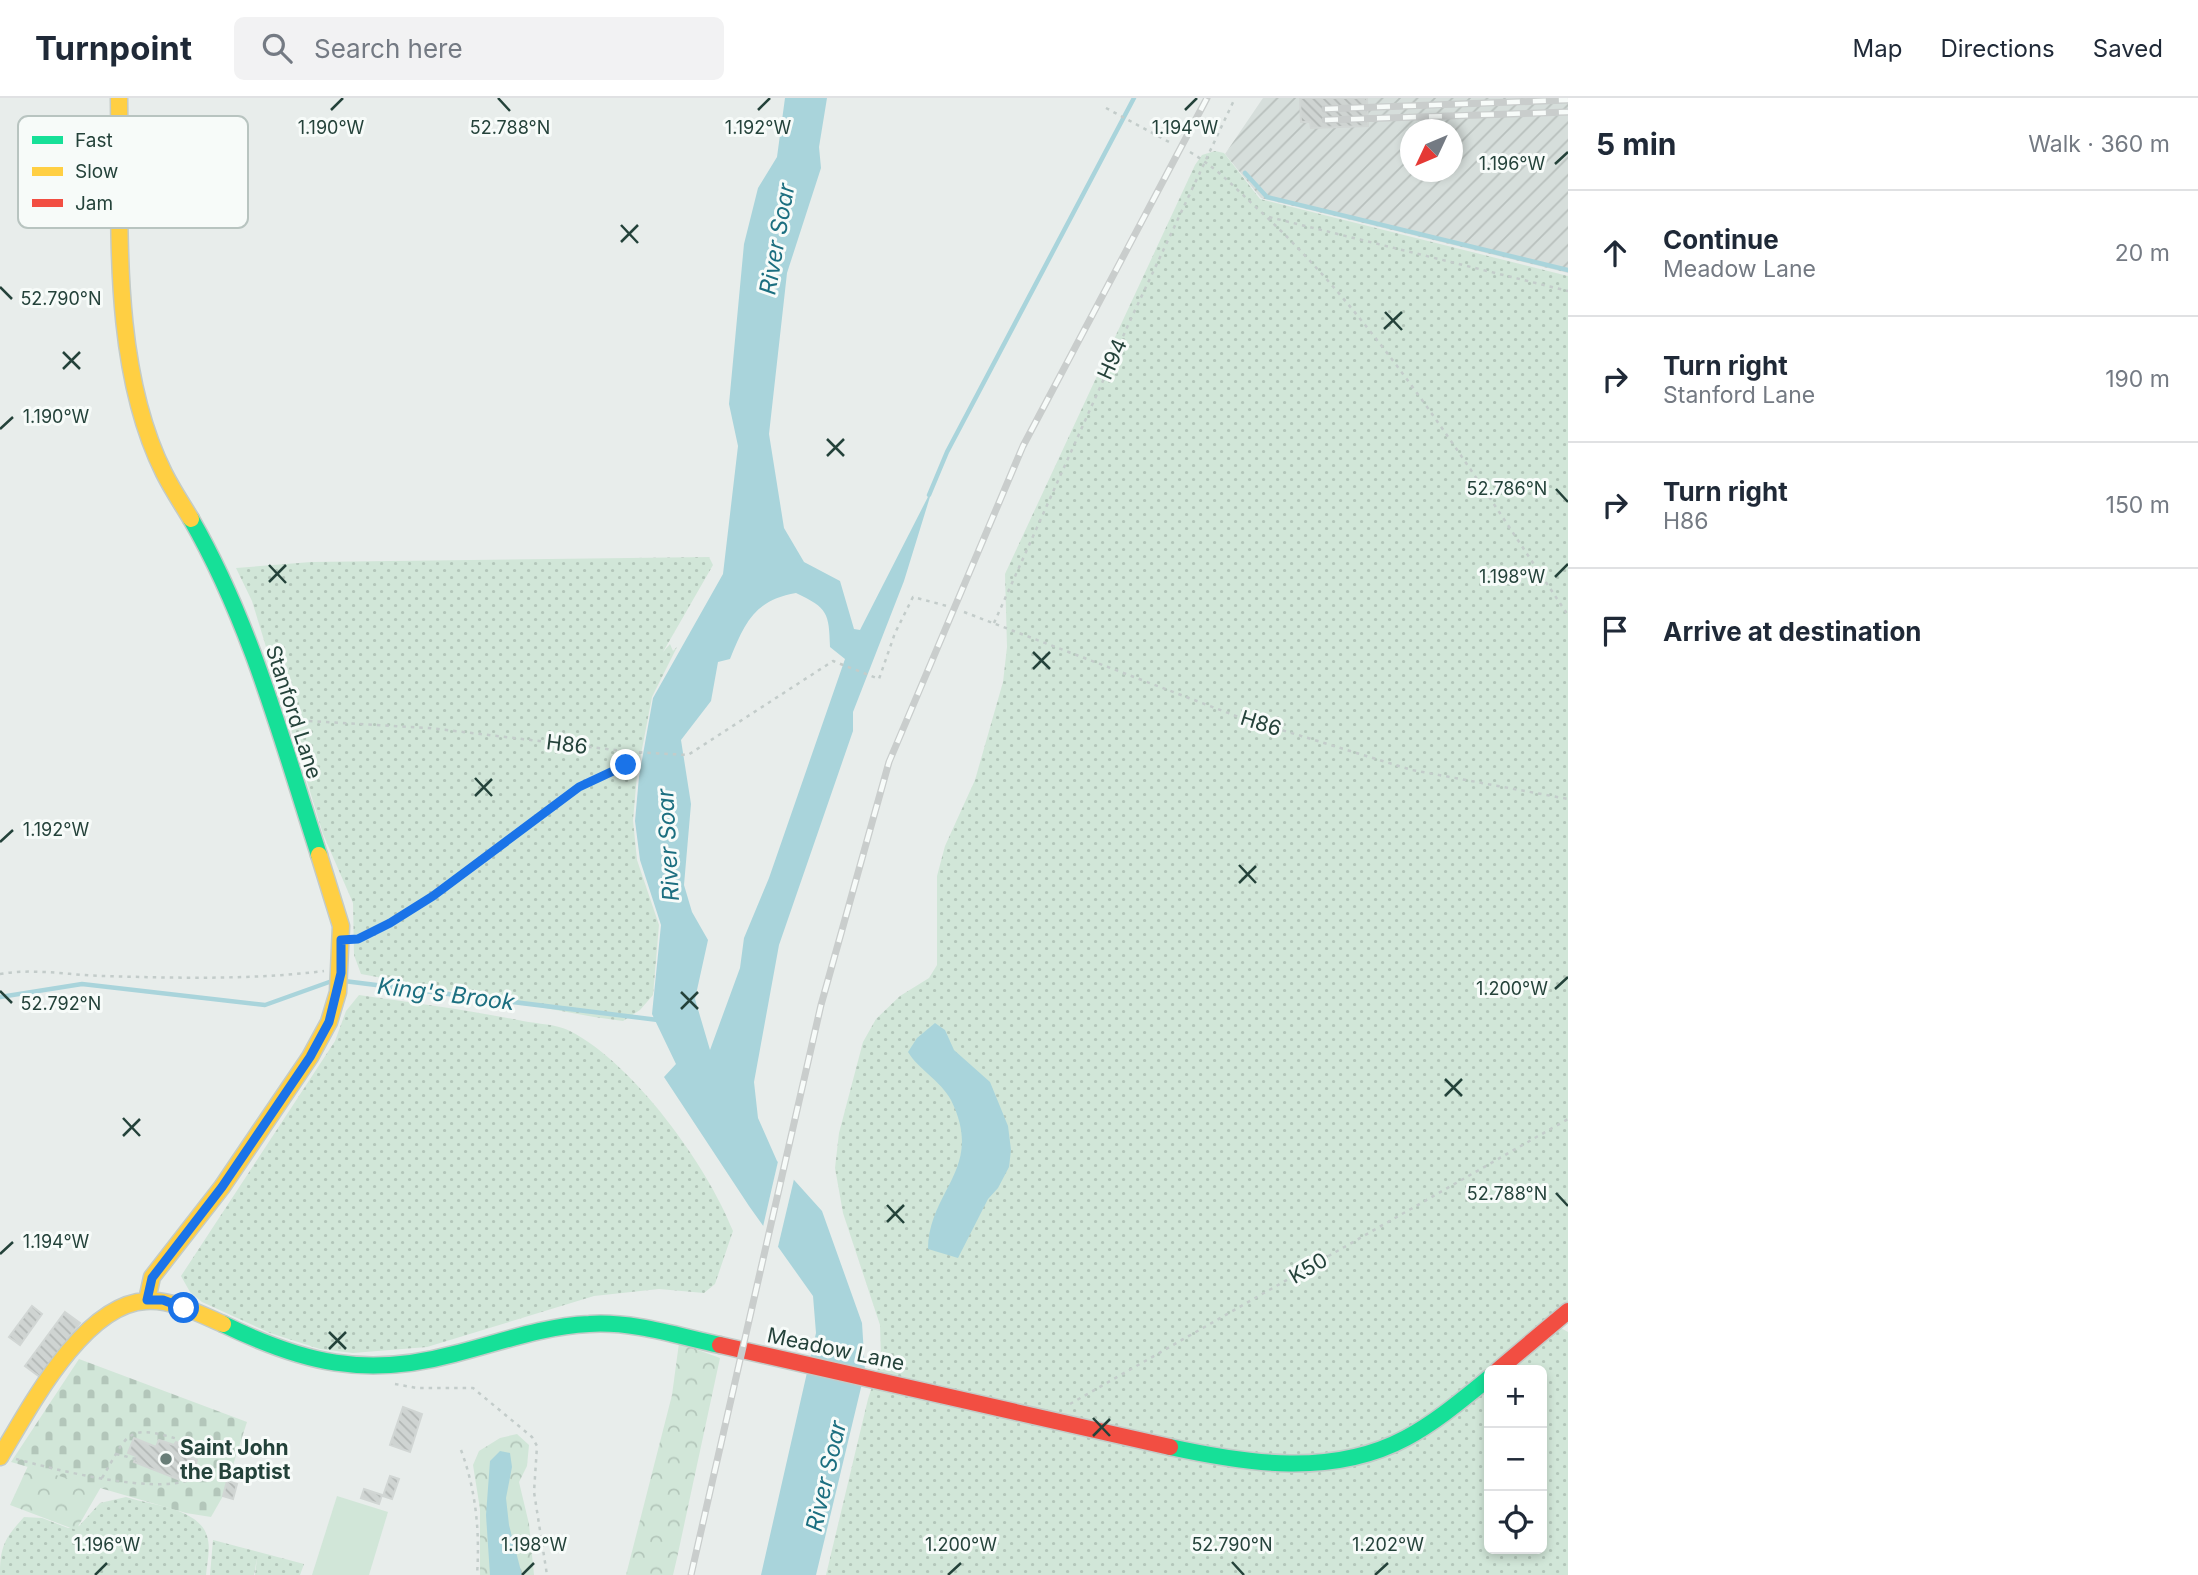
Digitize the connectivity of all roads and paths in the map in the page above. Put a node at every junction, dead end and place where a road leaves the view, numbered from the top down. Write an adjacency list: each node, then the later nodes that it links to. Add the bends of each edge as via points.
1 (119, 98): 4 (street, Stanford Lane)
2 (1234, 98): 7 (path, H94)
3 (1106, 107): 5 (path)
4 (119, 116)
5 (1169, 142)
6 (1190, 152): 7 (path)
7 (1205, 161): 8 (path); 14 (path, H94)
8 (1269, 217): 10 (path); 13 (path, via 1354,311)
9 (122, 228): 15 (street, Stanford Lane, via 127,343 139,402 163,471 210,552 246,631)
10 (1568, 291)
11 (947, 606): 16 (path, via 913,597 879,679 833,661 688,755)
12 (964, 612): 14 (path, H86)
13 (1568, 615)
14 (994, 623): 17 (path, H86, via 1236,716 1412,770)
15 (274, 719): 16 (path, H86, via 429,728); 18 (street, Stanford Lane, via 323,866)
16 (632, 752): 18 (path, H86, via 625,755 626,765 579,787 433,896 358,939)
17 (1568, 799)
18 (341, 940): 19 (street, Stanford Lane)
19 (341, 971): 20 (path, via 260,979 82,976 20,970); 22 (street, Stanford Lane, via 329,1022 310,1057 222,1187 159,1267 152,1278)
20 (0, 974)
21 (1568, 1119): 27 (path, K50)
22 (155, 1300): 27 (street, Meadow Lane, via 278,1350 323,1363 366,1368 422,1363 552,1326 596,1321); 31 (street, via 124,1306 90,1332 44,1389)
23 (1568, 1311): 24 (street)
24 (1504, 1365)
25 (1484, 1382): 27 (street, Meadow Lane, via 1417,1433 1384,1449 1335,1462 1242,1458)
26 (393, 1383): 36 (path, via 473,1388 532,1437 537,1446 534,1492)
27 (1048, 1417)
28 (180, 1443): 30 (path, via 138,1431 129,1434)
29 (461, 1450): 35 (path, via 477,1517)
30 (116, 1454): 32 (path); 34 (path)
31 (1, 1456): 34 (path)
32 (136, 1459)
33 (195, 1467): 34 (path, via 199,1469 192,1479 175,1484)
34 (102, 1478)
35 (477, 1575)
36 (547, 1575)

